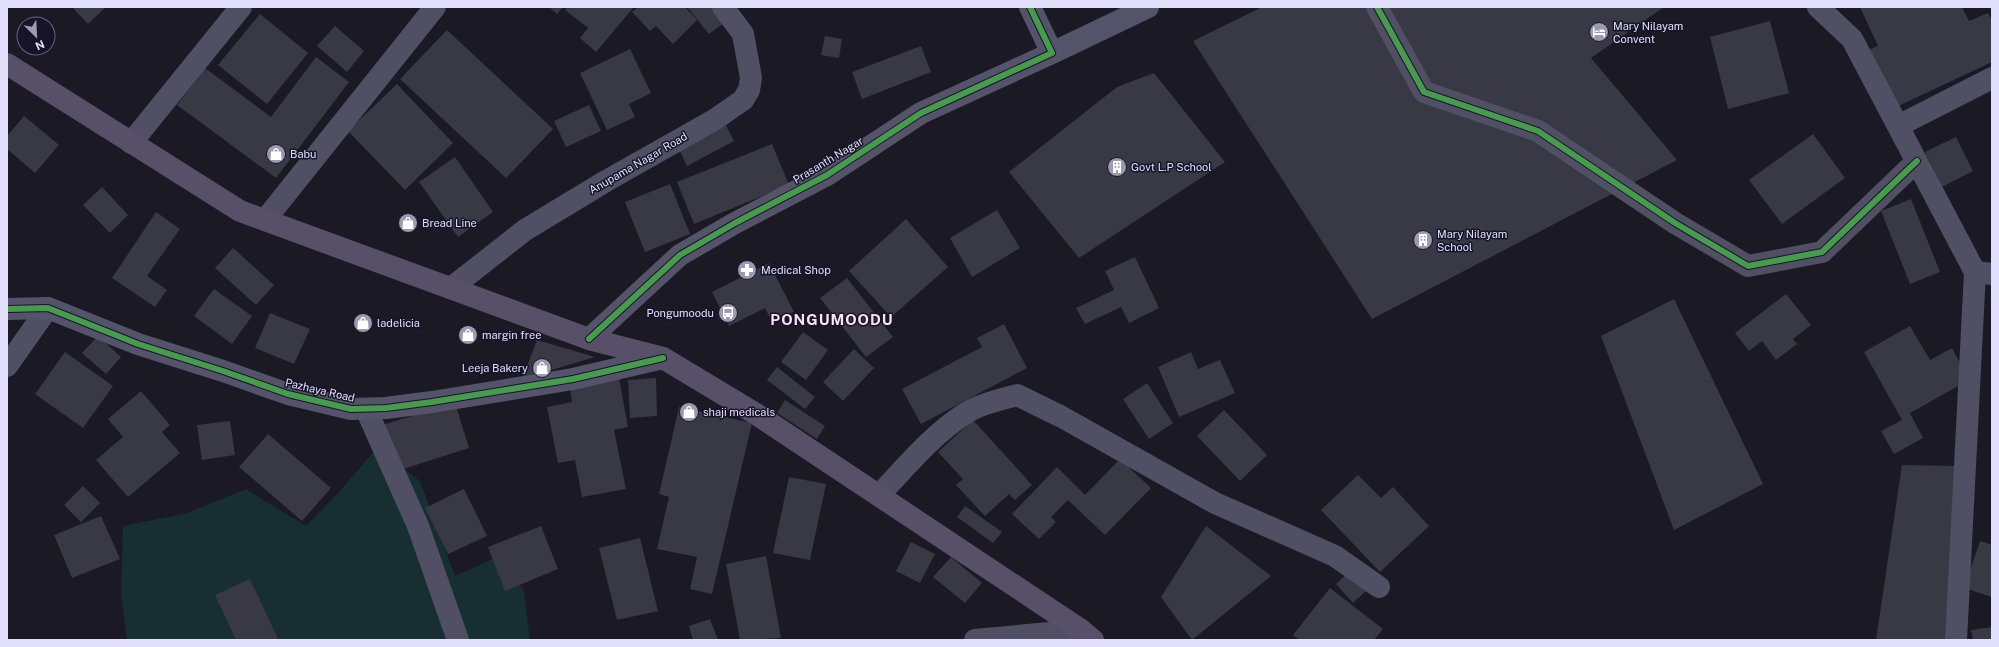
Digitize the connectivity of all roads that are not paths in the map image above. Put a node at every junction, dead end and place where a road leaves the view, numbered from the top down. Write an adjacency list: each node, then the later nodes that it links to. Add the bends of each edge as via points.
1 (241, 7): 12 (street)
2 (435, 7): 14 (street)
3 (723, 7): 16 (street, Anupama Nagar Road, via 743,34 751,78 749,90 743,100 525,230)
4 (1030, 7): 8 (street)
5 (1148, 7): 8 (street, Prasanth Nagar)
6 (1378, 7): 13 (street, via 1424,92 1538,131 1675,223 1748,266 1822,252)
7 (1818, 7): 11 (street, via 1852,39)
8 (1052, 53): 19 (street, Prasanth Nagar, via 921,113 827,175 680,255)
9 (7, 64): 12 (main road)
10 (1992, 78): 11 (street)
11 (1898, 126): 13 (street)
12 (131, 143): 14 (main road, via 240,211)
13 (1917, 161): 15 (street)
14 (265, 220): 16 (main road)
15 (1984, 273): 28 (street)
16 (451, 288): 19 (main road)
17 (48, 308): 18 (street, Pazhaya Road); 21 (street); 22 (street, Pazhaya Road, via 138,344 288,394 351,409)
18 (7, 309)
19 (589, 339): 20 (main road)
20 (662, 358): 22 (street, Pazhaya Road, via 573,379 432,402); 23 (main road, via 756,414)
21 (7, 366)
22 (366, 409): 26 (street, via 418,526)
23 (879, 495): 24 (street, via 933,440 963,414 987,403 1017,395 1062,417 1215,503 1335,556); 25 (main road)
24 (1379, 587)
25 (1087, 635): 27 (street)
26 (458, 640)
27 (975, 640)
28 (1956, 640)

